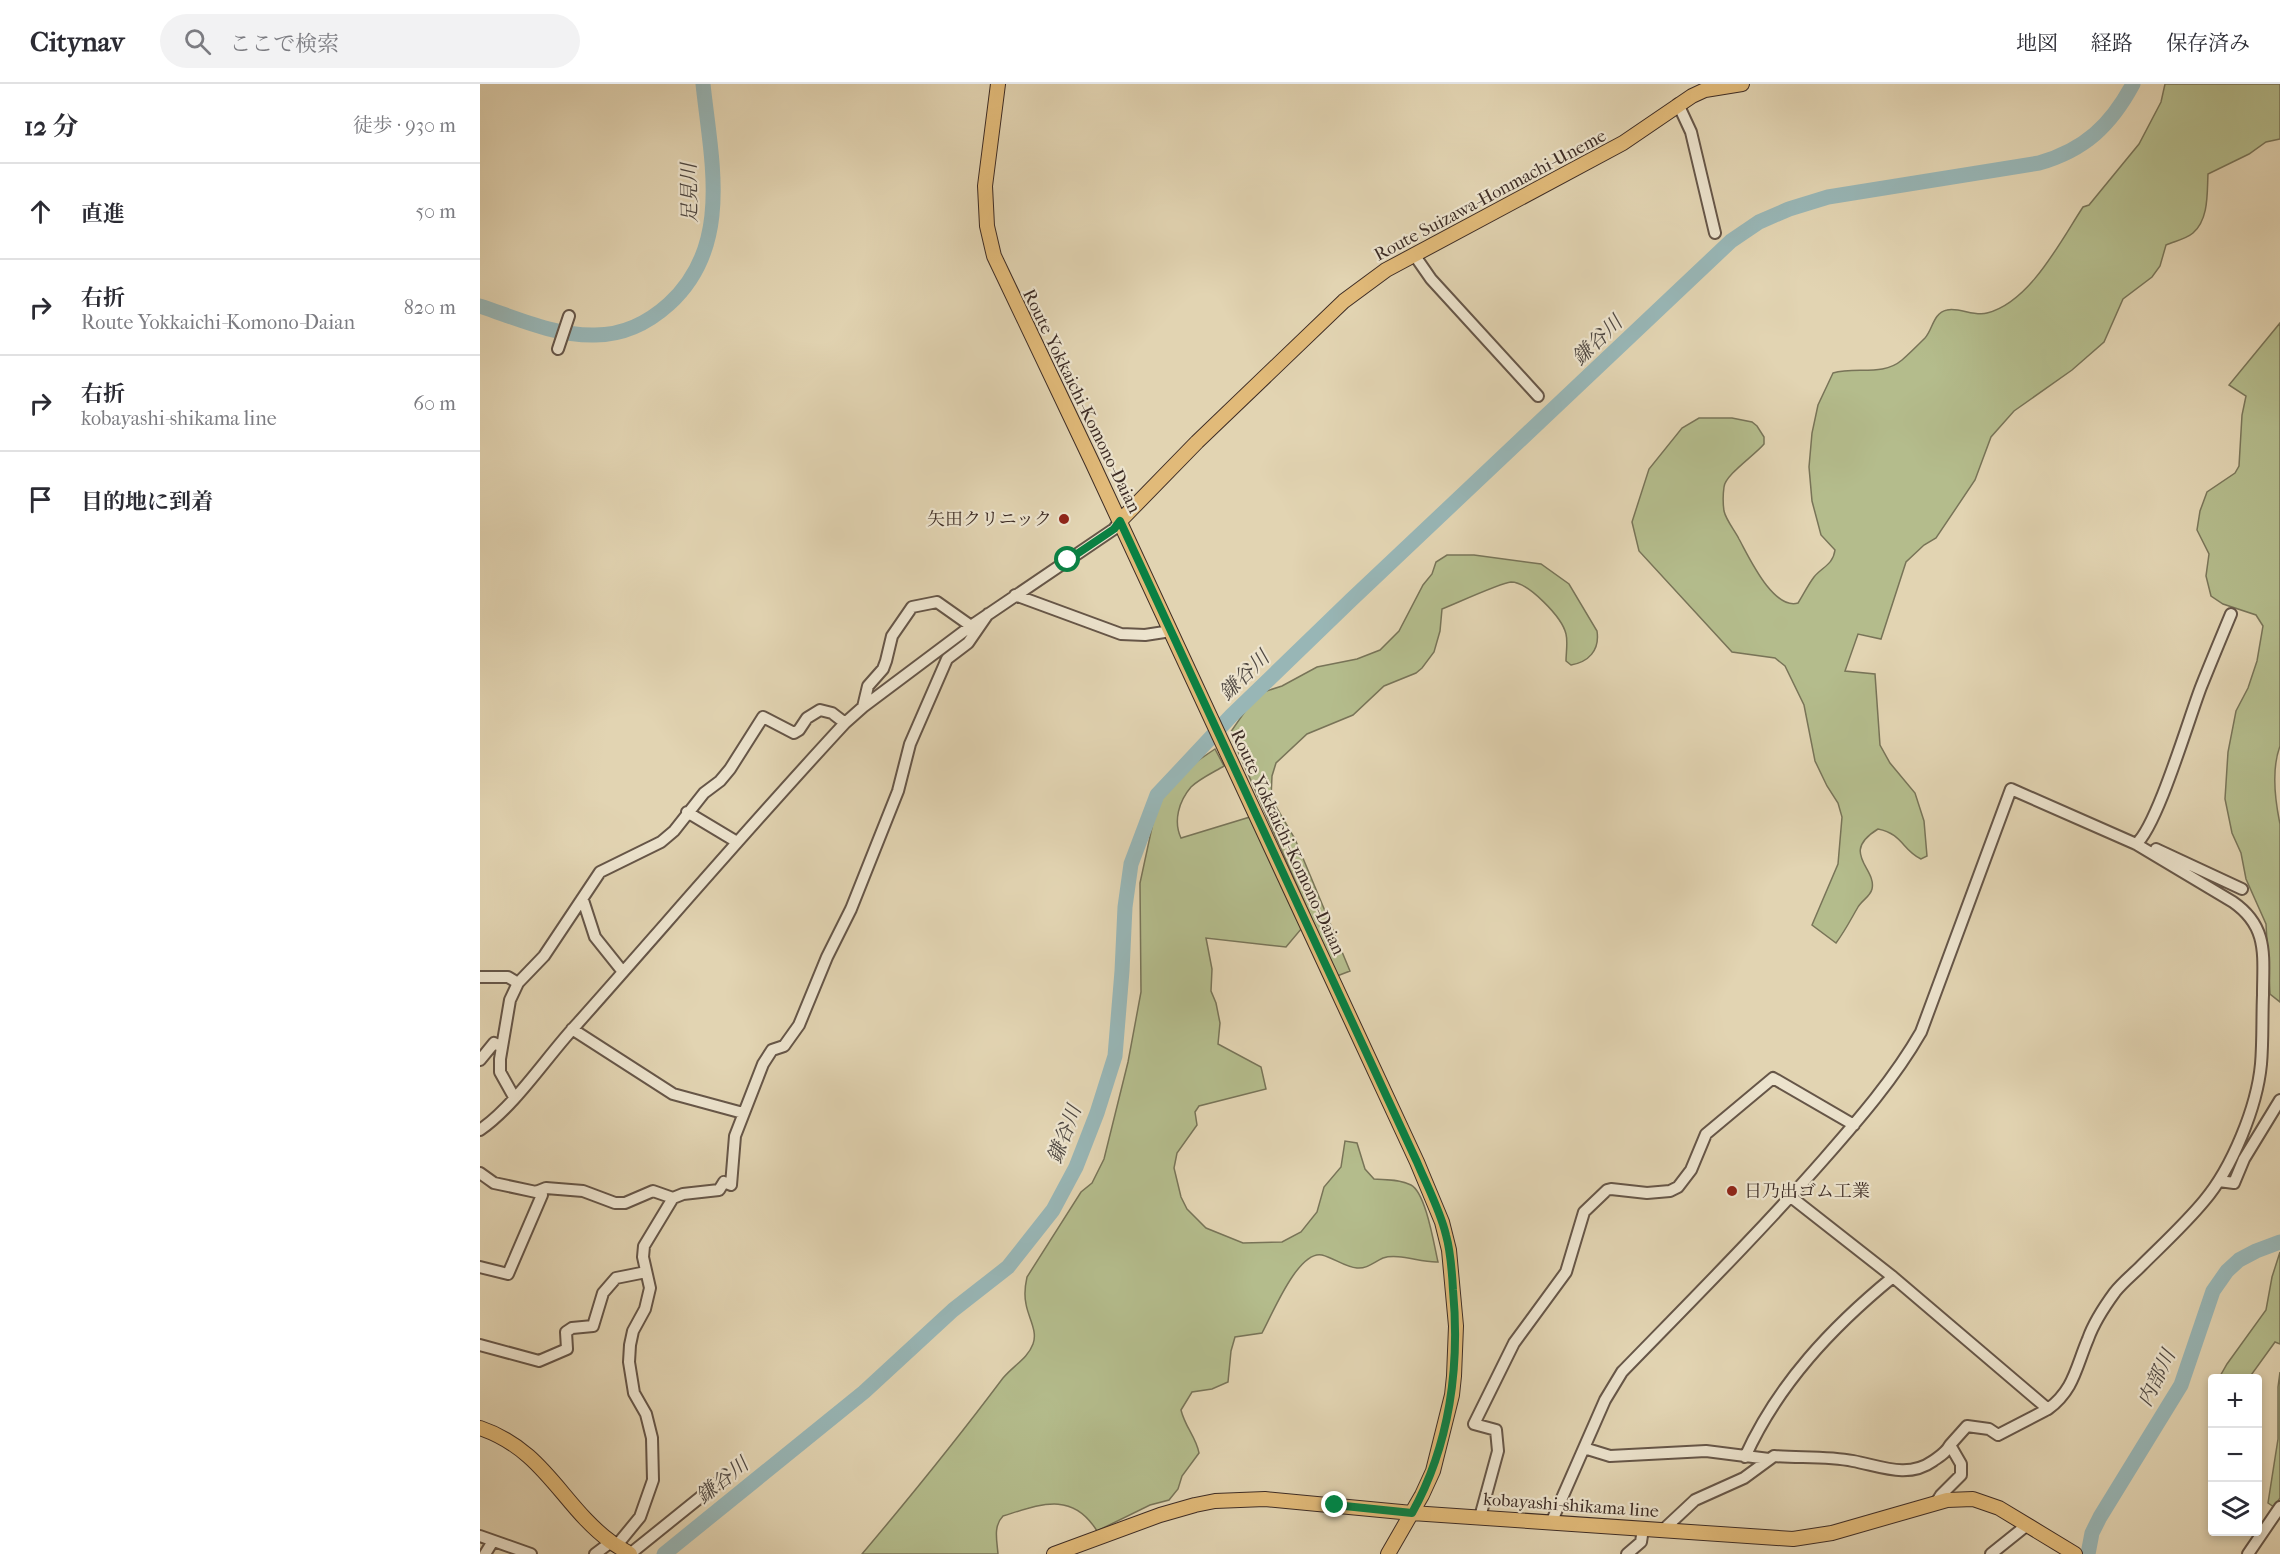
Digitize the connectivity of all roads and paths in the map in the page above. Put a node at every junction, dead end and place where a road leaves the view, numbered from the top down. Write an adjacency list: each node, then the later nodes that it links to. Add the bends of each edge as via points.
1 (998, 84): 9 (main road, Route Yokkaichi-Komono-Daian, via 985,186 987,226 994,256)
2 (1742, 84): 3 (main road, Route Suizawa-Honmachi-Uneme, via 1705,90)
3 (1678, 104): 4 (street, via 1689,125); 5 (main road, Route Suizawa-Honmachi-Uneme, via 1623,143)
4 (1715, 233)
5 (1415, 256): 8 (street, via 1431,279); 9 (main road, Route Suizawa-Honmachi-Uneme, via 1386,270 1344,302 1220,419)
6 (568, 317): 7 (street)
7 (559, 347)
8 (1538, 396)
9 (1120, 521): 10 (street, via 1114,529); 14 (main road, Route Yokkaichi-Komono-Daian)
10 (1015, 594): 11 (street); 14 (street, via 1121,634)
11 (988, 614): 13 (street); 30 (street, via 968,643 947,659 910,744 898,791 851,909 799,1025 784,1047 772,1050 763,1064)
12 (2231, 614): 19 (street, via 2156,811)
13 (971, 626): 15 (street); 15 (street, via 937,602 912,608 892,636 883,669 867,686)
14 (1174, 637): 51 (main road, Route Yokkaichi-Komono-Daian, via 1417,1162 1447,1236 1455,1318 1452,1395 1433,1471)
15 (862, 707): 16 (street)
16 (845, 723): 17 (street, via 820,710 794,733 763,717 730,769); 18 (street)
17 (687, 812): 18 (street); 21 (street, via 661,842 600,872)
18 (737, 842): 22 (street)
19 (2136, 844): 20 (street); 31 (street, via 2011,789 1921,1032); 34 (street, via 2245,910 2258,928 2264,947 2259,1075 2254,1104)
20 (2242, 889)
21 (583, 900): 22 (street, via 595,937); 24 (street, via 544,956)
22 (623, 972): 25 (street)
23 (480, 977): 24 (street, via 508,977)
24 (518, 983): 26 (street, via 510,1000)
25 (572, 1029): 28 (street); 30 (street, via 673,1094)
26 (502, 1047): 27 (street, via 494,1044); 28 (street, via 500,1072)
27 (480, 1060)
28 (514, 1097): 32 (street)
29 (2280, 1100): 34 (street, via 2234,1183)
30 (743, 1113): 37 (street, via 735,1136 731,1185 724,1182 718,1190)
31 (1854, 1125): 36 (street); 52 (street, via 1773,1078 1706,1134 1691,1170 1677,1187 1647,1193 1607,1190 1584,1212 1566,1272 1514,1343 1474,1424 1496,1430 1498,1451)
32 (480, 1131)
33 (480, 1173): 35 (street, via 494,1184)
34 (2219, 1180): 42 (street, via 2189,1218 2116,1290 2088,1338 2070,1387)
35 (541, 1190): 37 (street, via 583,1191 615,1203 625,1203 653,1191); 38 (street, via 508,1274)
36 (1791, 1197): 40 (street); 45 (street, via 1622,1372)
37 (673, 1198): 39 (street, via 644,1246)
38 (480, 1268)
39 (646, 1272): 41 (street, via 616,1278 603,1293 592,1326 566,1332 567,1349 539,1361); 59 (street, via 650,1288 645,1309 633,1331 629,1362 634,1393 646,1414 652,1438 653,1480 640,1517)
40 (1893, 1277): 42 (street); 46 (street, via 1856,1308 1782,1389)
41 (480, 1345)
42 (2048, 1409): 44 (street, via 1998,1435 1989,1429 1967,1426)
43 (480, 1428): 59 (main road, via 498,1434 529,1456)
44 (1950, 1445): 47 (street, via 1926,1466 1913,1470 1852,1461 1774,1456); 49 (street, via 1961,1464 1961,1475)
45 (1584, 1448): 46 (street, via 1610,1456 1707,1451); 53 (street)
46 (1744, 1456): 47 (street)
47 (1769, 1459): 56 (street, via 1744,1478 1695,1500)
48 (718, 1483): 63 (street)
49 (1936, 1503): 54 (main road, kobayashi-shikama line, via 1959,1499 1987,1502); 56 (main road, kobayashi-shikama line, via 1815,1537 1792,1539)
50 (2280, 1507): 69 (street)
51 (1412, 1513): 52 (main road, kobayashi-shikama line); 64 (main road, kobayashi-shikama line, via 1265,1499 1215,1501 1160,1515); 65 (main road, Route Yokkaichi-Komono-Daian)
52 (1480, 1517): 53 (main road, kobayashi-shikama line)
53 (1551, 1523): 55 (main road, kobayashi-shikama line)
54 (2028, 1525): 67 (street); 68 (main road, kobayashi-shikama line)
55 (1642, 1528): 56 (main road, kobayashi-shikama line); 66 (street, via 1641,1542)
56 (1664, 1529)
57 (480, 1536): 58 (street)
58 (493, 1541): 60 (street); 61 (street)
59 (614, 1544): 62 (street); 63 (main road)
60 (485, 1554)
61 (531, 1554)
62 (595, 1554)
63 (630, 1554)
64 (1054, 1554)
65 (1388, 1554)
66 (1627, 1554)
67 (1991, 1554)
68 (2075, 1554)
69 (2248, 1554)

